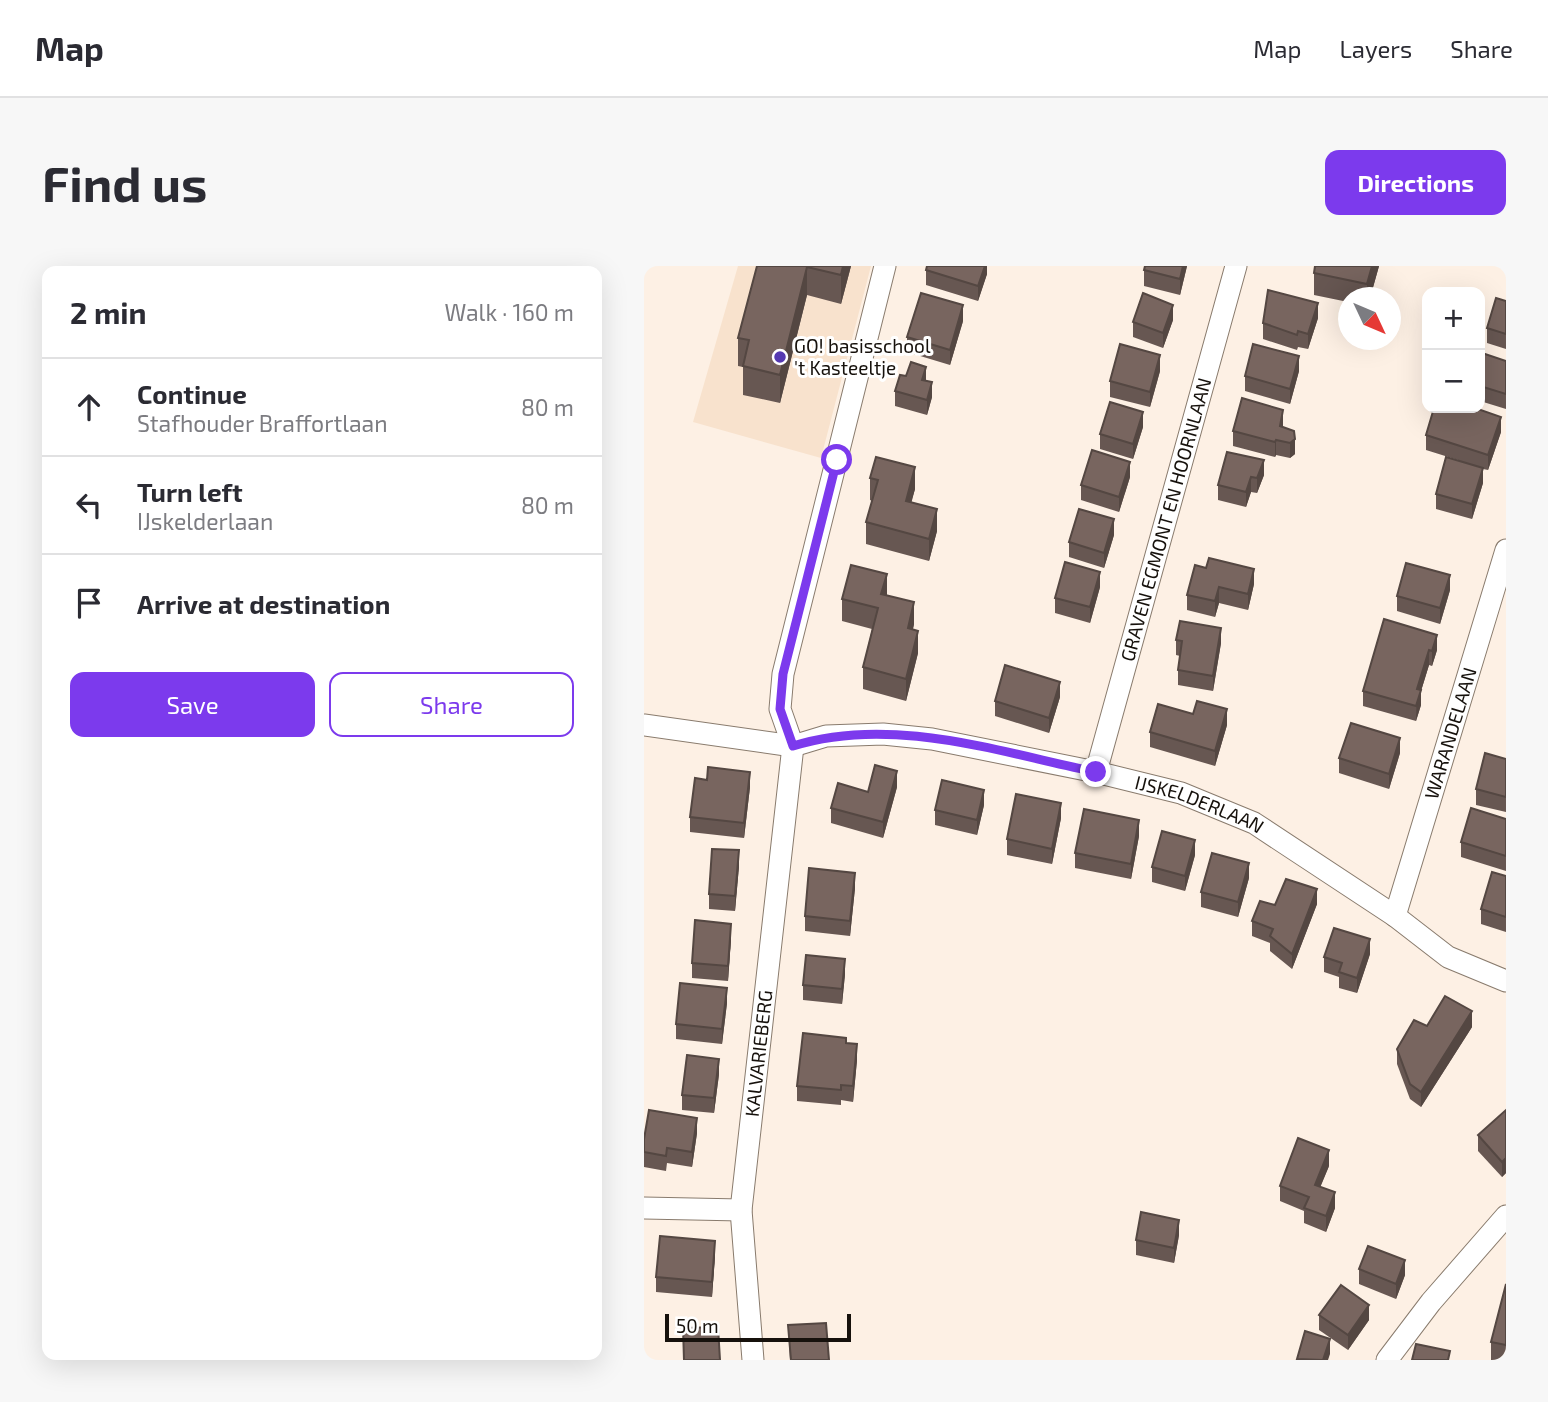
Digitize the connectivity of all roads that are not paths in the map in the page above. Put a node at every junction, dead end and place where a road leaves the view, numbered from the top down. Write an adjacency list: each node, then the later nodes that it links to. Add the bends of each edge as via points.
1 (885, 266): 5 (street, via 783,674 780,709)
2 (1236, 266): 6 (street, GRAVEN EGMONT EN HOORNLAAN)
3 (1506, 550): 7 (street, WARANDELAAN)
4 (644, 725): 5 (street, IJSKELDERLAAN)
5 (793, 746): 6 (street, IJSKELDERLAAN, via 825,736 932,738); 10 (street, KALVARIEBERG)
6 (1096, 772): 7 (street, IJSKELDERLAAN, via 1181,793 1243,818)
7 (1395, 916): 8 (street, IJSKELDERLAAN, via 1448,957)
8 (1506, 981)
9 (644, 1208): 10 (street)
10 (741, 1210): 12 (street, KALVARIEBERG)
11 (1506, 1216): 13 (street)
12 (753, 1360)
13 (1387, 1360)

